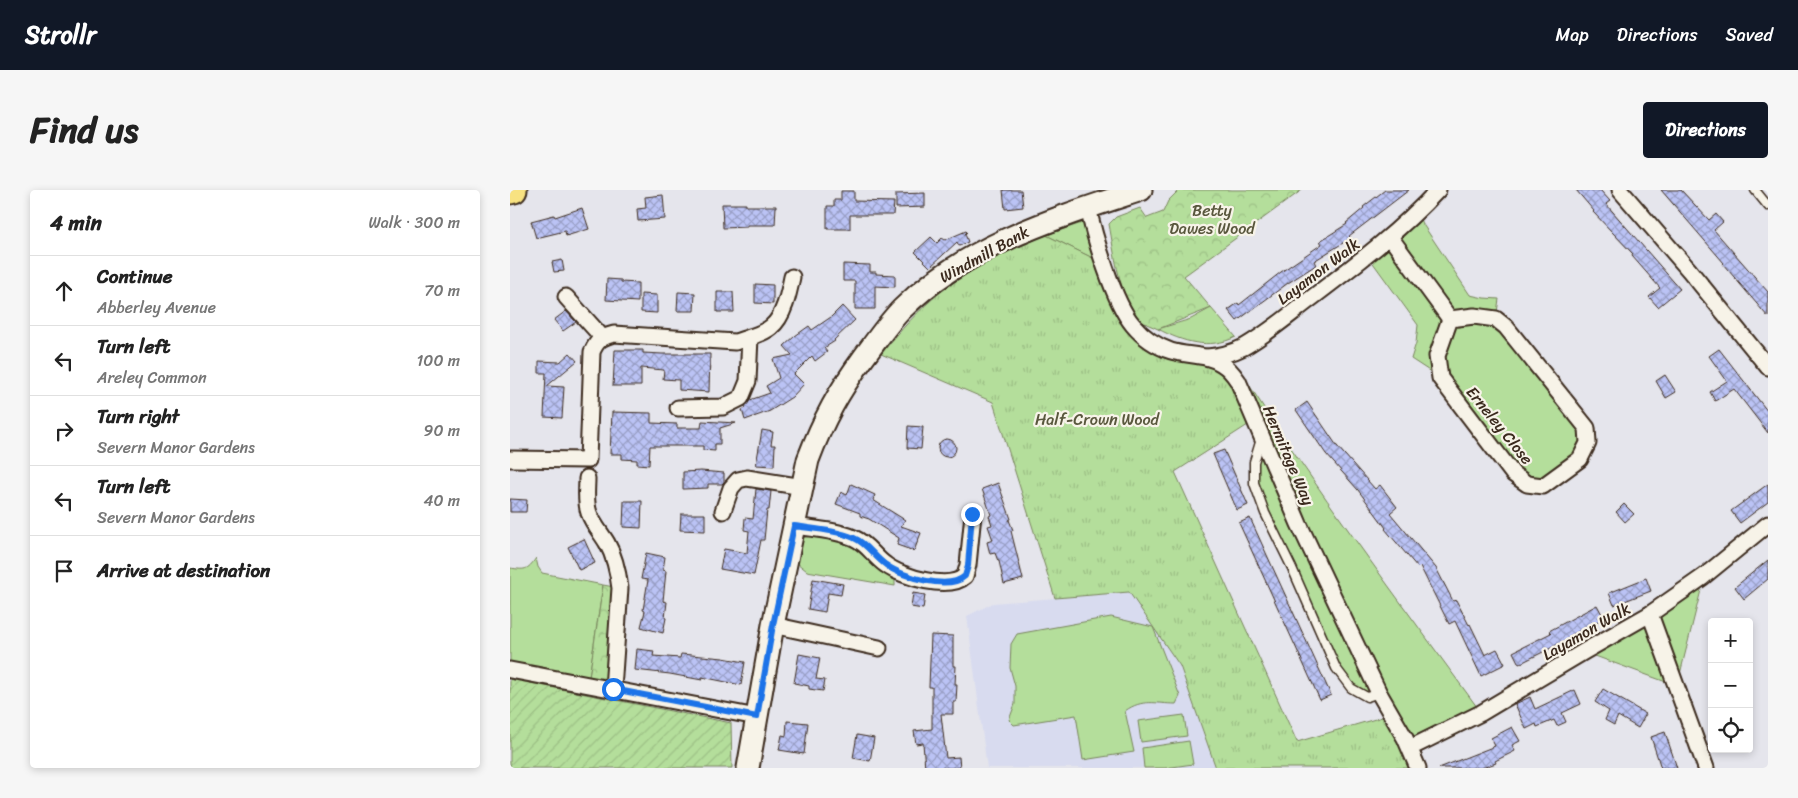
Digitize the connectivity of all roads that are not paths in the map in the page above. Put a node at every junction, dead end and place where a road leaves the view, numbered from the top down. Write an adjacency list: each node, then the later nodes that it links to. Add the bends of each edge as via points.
1 (514, 190): 6 (main road)
2 (1141, 190): 8 (main road, Windmill Bank)
3 (1438, 190): 9 (street, Layamon Walk)
4 (1620, 190): 16 (street)
5 (1755, 190): 7 (lane)
6 (510, 191)
7 (1768, 206)
8 (1088, 207): 15 (street, Hermitage Way, via 1122,311 1132,325 1155,344 1186,355); 21 (main road, Windmill Bank, via 1002,241 935,281 900,311 841,390 817,435)
9 (1390, 238): 12 (street); 15 (street, Layamon Walk, via 1244,347 1223,356)
10 (792, 277): 14 (street, via 785,306 771,327)
11 (566, 297): 13 (street)
12 (1450, 319): 12 (street, Erneley Close, via 1474,316 1496,319 1506,327 1587,428 1588,443 1580,459 1543,486 1527,484 1513,474 1440,378 1437,356)
13 (602, 337): 14 (street, via 614,334 734,342); 19 (street, via 592,352 588,460)
14 (750, 337): 17 (street, via 748,381 741,398 723,406)
15 (1207, 357): 18 (street, Hermitage Way, via 1222,364 1238,381)
16 (1768, 367)
17 (678, 408)
18 (1262, 438): 31 (street, Hermitage Way); 31 (lane, via 1254,462 1254,483 1336,668 1351,688 1367,697)
19 (510, 459)
20 (587, 478): 30 (street, via 589,513 614,557 620,588)
21 (802, 487): 22 (street, via 747,478 738,480 731,488); 25 (main road, Windmill Bank)
22 (723, 511)
23 (972, 514): 25 (street, via 968,566 965,576 955,582 909,577 885,565 863,542 851,536)
24 (1768, 524): 26 (street, Layamon Walk, via 1703,577)
25 (794, 526): 27 (main road, Windmill Bank)
26 (1650, 614): 33 (street, Layamon Walk, via 1481,713); 36 (street)
27 (773, 625): 28 (street); 32 (main road, Windmill Bank)
28 (880, 648)
29 (510, 670): 30 (street)
30 (613, 689): 32 (street)
31 (1379, 693): 33 (street, Hermitage Way)
32 (757, 717): 34 (main road, Windmill Bank)
33 (1410, 748): 35 (street, Hermitage Way)
34 (748, 768)
35 (1418, 768)
36 (1706, 768)

